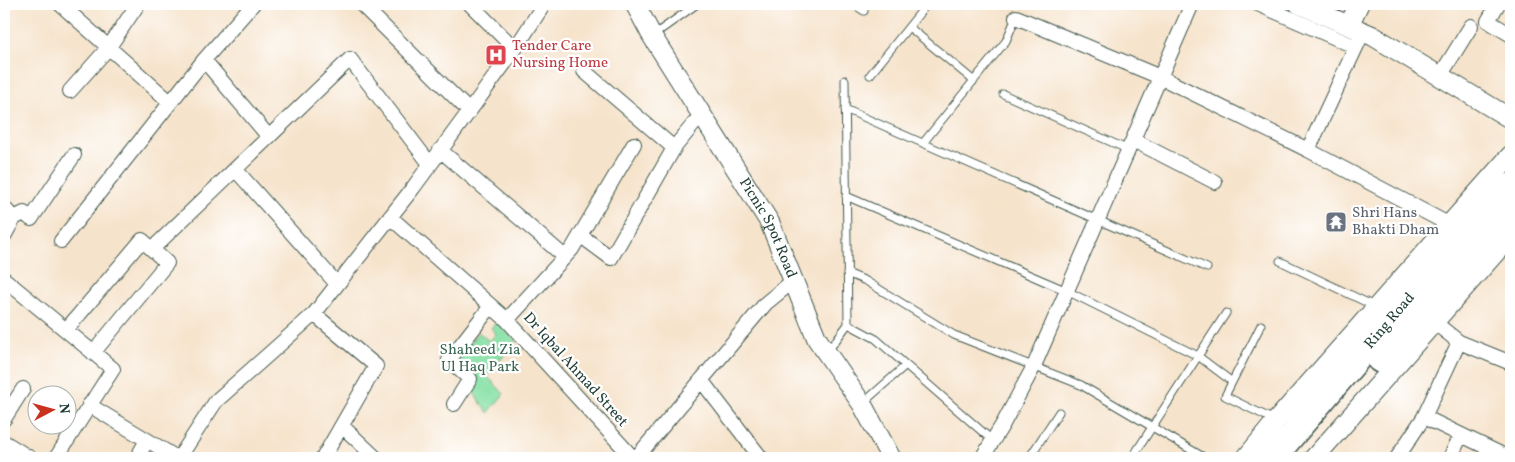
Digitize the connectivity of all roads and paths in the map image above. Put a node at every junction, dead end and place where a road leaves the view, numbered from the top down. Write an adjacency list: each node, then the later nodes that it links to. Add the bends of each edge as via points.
1 (60, 4): 23 (street)
2 (138, 4): 23 (street)
3 (253, 4): 25 (street)
4 (362, 4): 36 (street)
5 (470, 4): 24 (street)
6 (544, 4): 24 (street)
7 (635, 4): 22 (street, Picnic Spot Road)
8 (696, 4): 22 (lane)
9 (853, 4): 16 (lane)
10 (927, 4): 19 (lane)
11 (1192, 4): 29 (street)
12 (1258, 4): 20 (street)
13 (1299, 4): 20 (street)
14 (1359, 4): 20 (street)
15 (1498, 4): 21 (street, via 1488,21)
16 (864, 11)
17 (1016, 17): 29 (street); 31 (lane, via 1006,41)
18 (1471, 26): 28 (street)
19 (908, 27): 27 (lane); 31 (lane)
20 (1356, 35): 28 (street); 45 (street)
21 (1511, 35)
22 (652, 36): 37 (street, Picnic Spot Road)
23 (109, 47): 32 (street); 34 (street)
24 (515, 49): 36 (street)
25 (204, 60): 34 (street); 39 (street)
26 (584, 71): 43 (street)
27 (870, 75)
28 (1440, 76): 38 (street)
29 (1160, 77): 42 (street); 45 (street)
30 (845, 80): 35 (lane)
31 (974, 81): 41 (lane)
32 (70, 91)
33 (1003, 94): 42 (lane)
34 (170, 102): 61 (street)
35 (845, 109): 41 (lane); 52 (lane)
36 (468, 110): 44 (street)
37 (702, 114): 43 (street); 69 (street, Picnic Spot Road, via 770,222)
38 (1511, 119)
39 (269, 137): 48 (street, via 350,59); 49 (street)
40 (634, 144): 59 (street)
41 (923, 144): 57 (lane)
42 (1131, 145): 50 (street); 57 (street)
43 (674, 148): 59 (street, via 611,258)
44 (440, 150): 48 (street); 64 (street)
45 (1308, 150): 58 (street)
46 (1511, 155): 58 (street)
47 (74, 156): 56 (street, via 31,219 24,213)
48 (430, 164): 55 (street)
49 (235, 169): 63 (street); 70 (street)
50 (1215, 182)
51 (1511, 186): 118 (highway, Ring Road, via 1411,296)
52 (846, 196): 67 (lane); 71 (lane)
53 (4, 208): 56 (street)
54 (1511, 213): 119 (highway, Ring Road, via 1423,309)
55 (390, 217): 70 (street); 72 (street, Dr Iqbal Ahmad Street)
56 (14, 218): 60 (street)
57 (1099, 220): 66 (lane); 71 (street)
58 (1450, 224): 73 (street)
59 (580, 235): 64 (street)
60 (4, 236)
61 (61, 241)
62 (1508, 244): 77 (street)
63 (152, 249): 80 (street, via 142,240); 82 (street, via 167,263)
64 (565, 257): 76 (street)
65 (1280, 260): 73 (lane)
66 (1207, 268)
67 (847, 273): 78 (lane); 87 (lane, via 866,281 954,335)
68 (4, 279): 80 (street)
69 (792, 282): 83 (street, Picnic Spot Road); 88 (street, via 766,303)
70 (338, 284): 75 (street)
71 (1067, 291): 84 (lane); 87 (street)
72 (491, 306): 76 (street, Dr Iqbal Ahmad Street); 91 (street, via 449,360 470,378)
73 (1377, 308): 97 (street)
74 (1226, 313): 84 (lane)
75 (314, 314): 98 (street, via 376,366); 107 (street, via 216,401)
76 (507, 320): 110 (street, Dr Iqbal Ahmad Street)
77 (1434, 322): 81 (street); 120 (street)
78 (848, 324): 83 (lane); 86 (lane, via 876,339)
79 (1261, 325): 89 (lane)
80 (66, 330): 82 (street)
81 (1459, 342): 85 (street); 95 (street)
82 (93, 353): 93 (street, via 113,369)
83 (827, 354): 92 (street, Picnic Spot Road)
84 (1198, 356): 89 (lane); 99 (lane)
85 (1511, 363)
86 (906, 365): 92 (lane); 102 (lane)
87 (1034, 366): 99 (lane, via 1081,385); 102 (street)
88 (701, 380): 110 (street); 111 (street)
89 (1231, 381): 97 (lane, via 1225,396)
90 (23, 389): 96 (street)
91 (454, 404)
92 (862, 404): 112 (street, Picnic Spot Road)
93 (89, 405): 101 (street); 105 (street)
94 (1059, 412): 114 (lane)
95 (1424, 417): 100 (street); 121 (street)
96 (4, 419)
97 (1276, 421): 117 (street)
98 (342, 426): 108 (street); 109 (street)
99 (1152, 427): 115 (lane); 116 (lane)
100 (1461, 435): 122 (street); 123 (street)
101 (147, 440): 106 (street); 107 (street)
102 (993, 440): 113 (street)
103 (4, 442): 104 (street)
104 (30, 458)
105 (56, 458)
106 (137, 458)
107 (178, 458)
108 (323, 458)
109 (376, 458)
110 (635, 458)
111 (760, 458)
112 (891, 458)
113 (982, 458)
114 (1029, 458)
115 (1132, 458)
116 (1205, 458)
117 (1246, 458)
118 (1273, 458)
119 (1295, 458)
120 (1314, 458)
121 (1397, 458)
122 (1450, 458)
123 (1509, 458)

